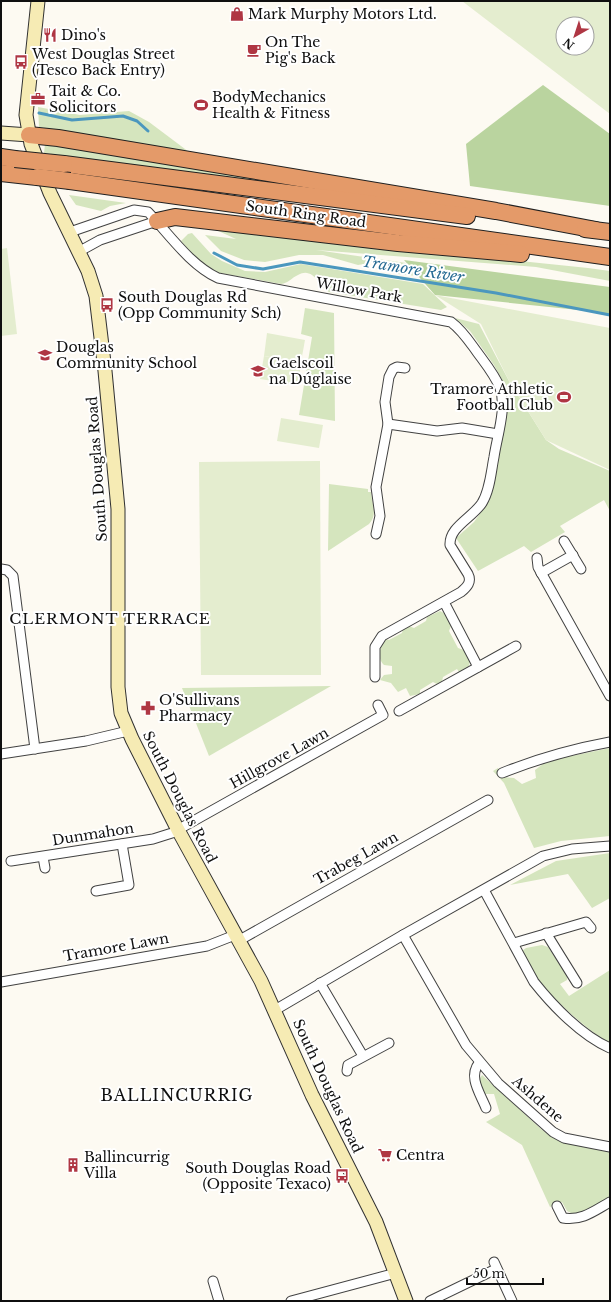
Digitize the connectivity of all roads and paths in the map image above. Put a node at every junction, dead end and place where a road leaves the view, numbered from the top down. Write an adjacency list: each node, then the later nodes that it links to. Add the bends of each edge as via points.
1 (38, 1): 3 (main road, South Douglas Road, via 26,108)
2 (1, 133): 3 (main road)
3 (29, 135): 9 (highway, via 496,211); 10 (main road, South Douglas Road, via 50,193)
4 (8, 158): 9 (highway, South Ring Road, bridge, via 444,214)
5 (1, 173): 6 (highway, South Ring Road)
6 (28, 177): 7 (highway); 12 (highway, South Ring Road, bridge)
7 (1, 180)
8 (157, 221): 10 (street, Willow Park, via 148,212 134,210); 11 (street, via 100,240); 12 (highway, via 176,217 483,252); 15 (street, Willow Park, via 193,260 206,272 218,278 452,322 484,360 500,389 502,406)
9 (603, 231)
10 (70, 232): 11 (main road, South Douglas Road)
11 (80, 251): 30 (main road, South Douglas Road, via 94,289 107,388 118,509 118,693 121,713)
12 (610, 258)
13 (405, 368): 14 (street, via 393,369 389,377 385,402)
14 (388, 424): 15 (street, via 436,431 462,428); 16 (street, via 376,486 380,516)
15 (498, 434): 23 (street, Willow Park, via 485,497 474,514 450,536 450,545 470,578 465,589)
16 (376, 534)
17 (564, 541): 18 (street)
18 (573, 555): 21 (street); 22 (street)
19 (537, 558): 22 (street)
20 (2, 569): 32 (street, via 13,576)
21 (581, 569)
22 (542, 573): 27 (street)
23 (444, 602): 25 (street); 26 (street, via 382,636 375,647)
24 (516, 646): 25 (street)
25 (478, 667): 29 (street)
26 (375, 677)
27 (610, 696)
28 (378, 705): 36 (street, Hillgrove Lawn, via 383,715)
29 (399, 711)
30 (128, 731): 32 (street); 36 (main road, South Douglas Road)
31 (610, 742): 34 (street, via 540,758)
32 (35, 749): 33 (street)
33 (1, 754)
34 (502, 774)
35 (488, 800): 47 (street, Trabeg Lawn)
36 (178, 830): 37 (street, Dunmahon); 47 (main road, South Douglas Road)
37 (122, 844): 39 (street, Dunmahon); 43 (street, via 129,885)
38 (610, 846): 42 (street, via 572,849 543,856)
39 (42, 857): 40 (street, Dunmahon); 41 (street)
40 (11, 861)
41 (45, 868)
42 (484, 890): 46 (street); 48 (street)
43 (96, 891)
44 (591, 928): 45 (street, via 586,922)
45 (546, 933): 48 (street); 51 (street)
46 (403, 935): 50 (street); 56 (street, Ashdene, via 465,1044)
47 (236, 938): 49 (street, Tramore Lawn, via 207,946); 52 (main road, South Douglas Road)
48 (514, 943): 54 (street, via 534,982 552,1003 596,1040)
49 (1, 982)
50 (320, 983): 52 (street); 55 (street)
51 (578, 983)
52 (275, 1010): 62 (main road, South Douglas Road, via 312,1095 376,1222)
53 (389, 1043): 55 (street)
54 (610, 1048)
55 (363, 1056): 57 (street, via 348,1065)
56 (479, 1063): 58 (street, via 474,1078); 59 (street, Ashdene, via 553,1132 564,1138)
57 (347, 1071)
58 (486, 1108)
59 (610, 1147)
60 (610, 1202): 61 (street, via 578,1219 563,1218)
61 (557, 1206)
62 (396, 1273): 64 (street); 67 (main road, South Douglas Road)
63 (213, 1281): 65 (street)
64 (321, 1297): 66 (street)
65 (218, 1301)
66 (290, 1301)
67 (406, 1301)
68 (430, 1301): 69 (street, via 495,1265)
69 (512, 1301)

